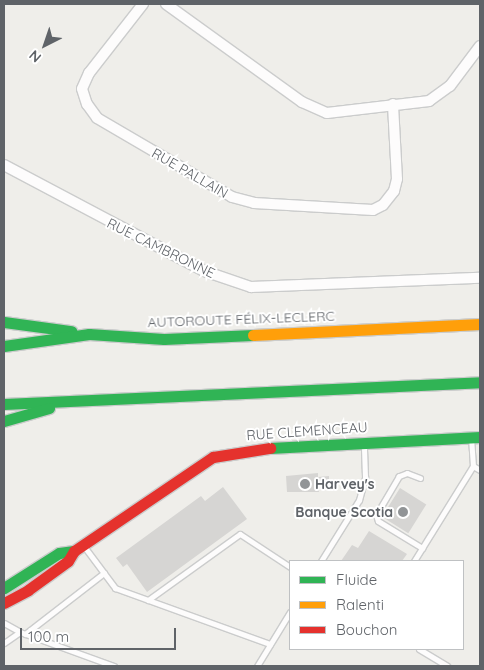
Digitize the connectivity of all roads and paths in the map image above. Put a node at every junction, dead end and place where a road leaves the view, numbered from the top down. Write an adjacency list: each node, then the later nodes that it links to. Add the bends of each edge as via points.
1 (143, 4): 4 (street, RUE PALLAIN, via 90,73 82,89 87,104 103,122 232,197 254,203 372,210 383,205 394,191 397,179)
2 (166, 4): 4 (street, via 315,110 327,112)
3 (479, 50): 4 (street, via 440,96 429,101)
4 (393, 104)
5 (4, 165): 6 (street, RUE CAMBRONNE, via 204,271 251,287)
6 (480, 278)
7 (4, 322): 9 (main road)
8 (480, 324): 9 (main road, AUTOROUTE FÉLIX-LECLERC, via 164,339)
9 (89, 334): 10 (main road, AUTOROUTE FÉLIX-LECLERC)
10 (4, 346)
11 (480, 382): 12 (main road)
12 (72, 400): 13 (main road); 14 (main road)
13 (4, 404)
14 (4, 421)
15 (476, 438): 16 (main road, RUE CLEMENCEAU); 17 (lane)
16 (364, 442): 20 (main road, RUE CLEMENCEAU, via 249,449 213,457 180,476); 22 (lane, via 364,477 359,500)
17 (473, 466): 18 (lane); 21 (lane)
18 (480, 470)
19 (420, 478): 21 (lane, via 407,472 399,476 376,516 378,521)
20 (79, 548): 25 (lane); 26 (main road, RUE CLEMENCEAU, via 59,553); 28 (main road, RUE CLEMENCEAU, via 68,561)
21 (422, 548): 23 (lane)
22 (323, 560)
23 (415, 560)
24 (289, 566): 27 (lane, via 240,534)
25 (104, 573): 27 (lane, via 114,588); 31 (lane)
26 (4, 588)
27 (148, 600): 33 (lane)
28 (4, 603)
29 (289, 614): 33 (lane)
30 (4, 623): 31 (lane)
31 (22, 633): 32 (lane); 35 (lane)
32 (4, 643)
33 (270, 644): 36 (lane)
34 (420, 650): 37 (lane)
35 (114, 666)
36 (257, 666)
37 (446, 666)

